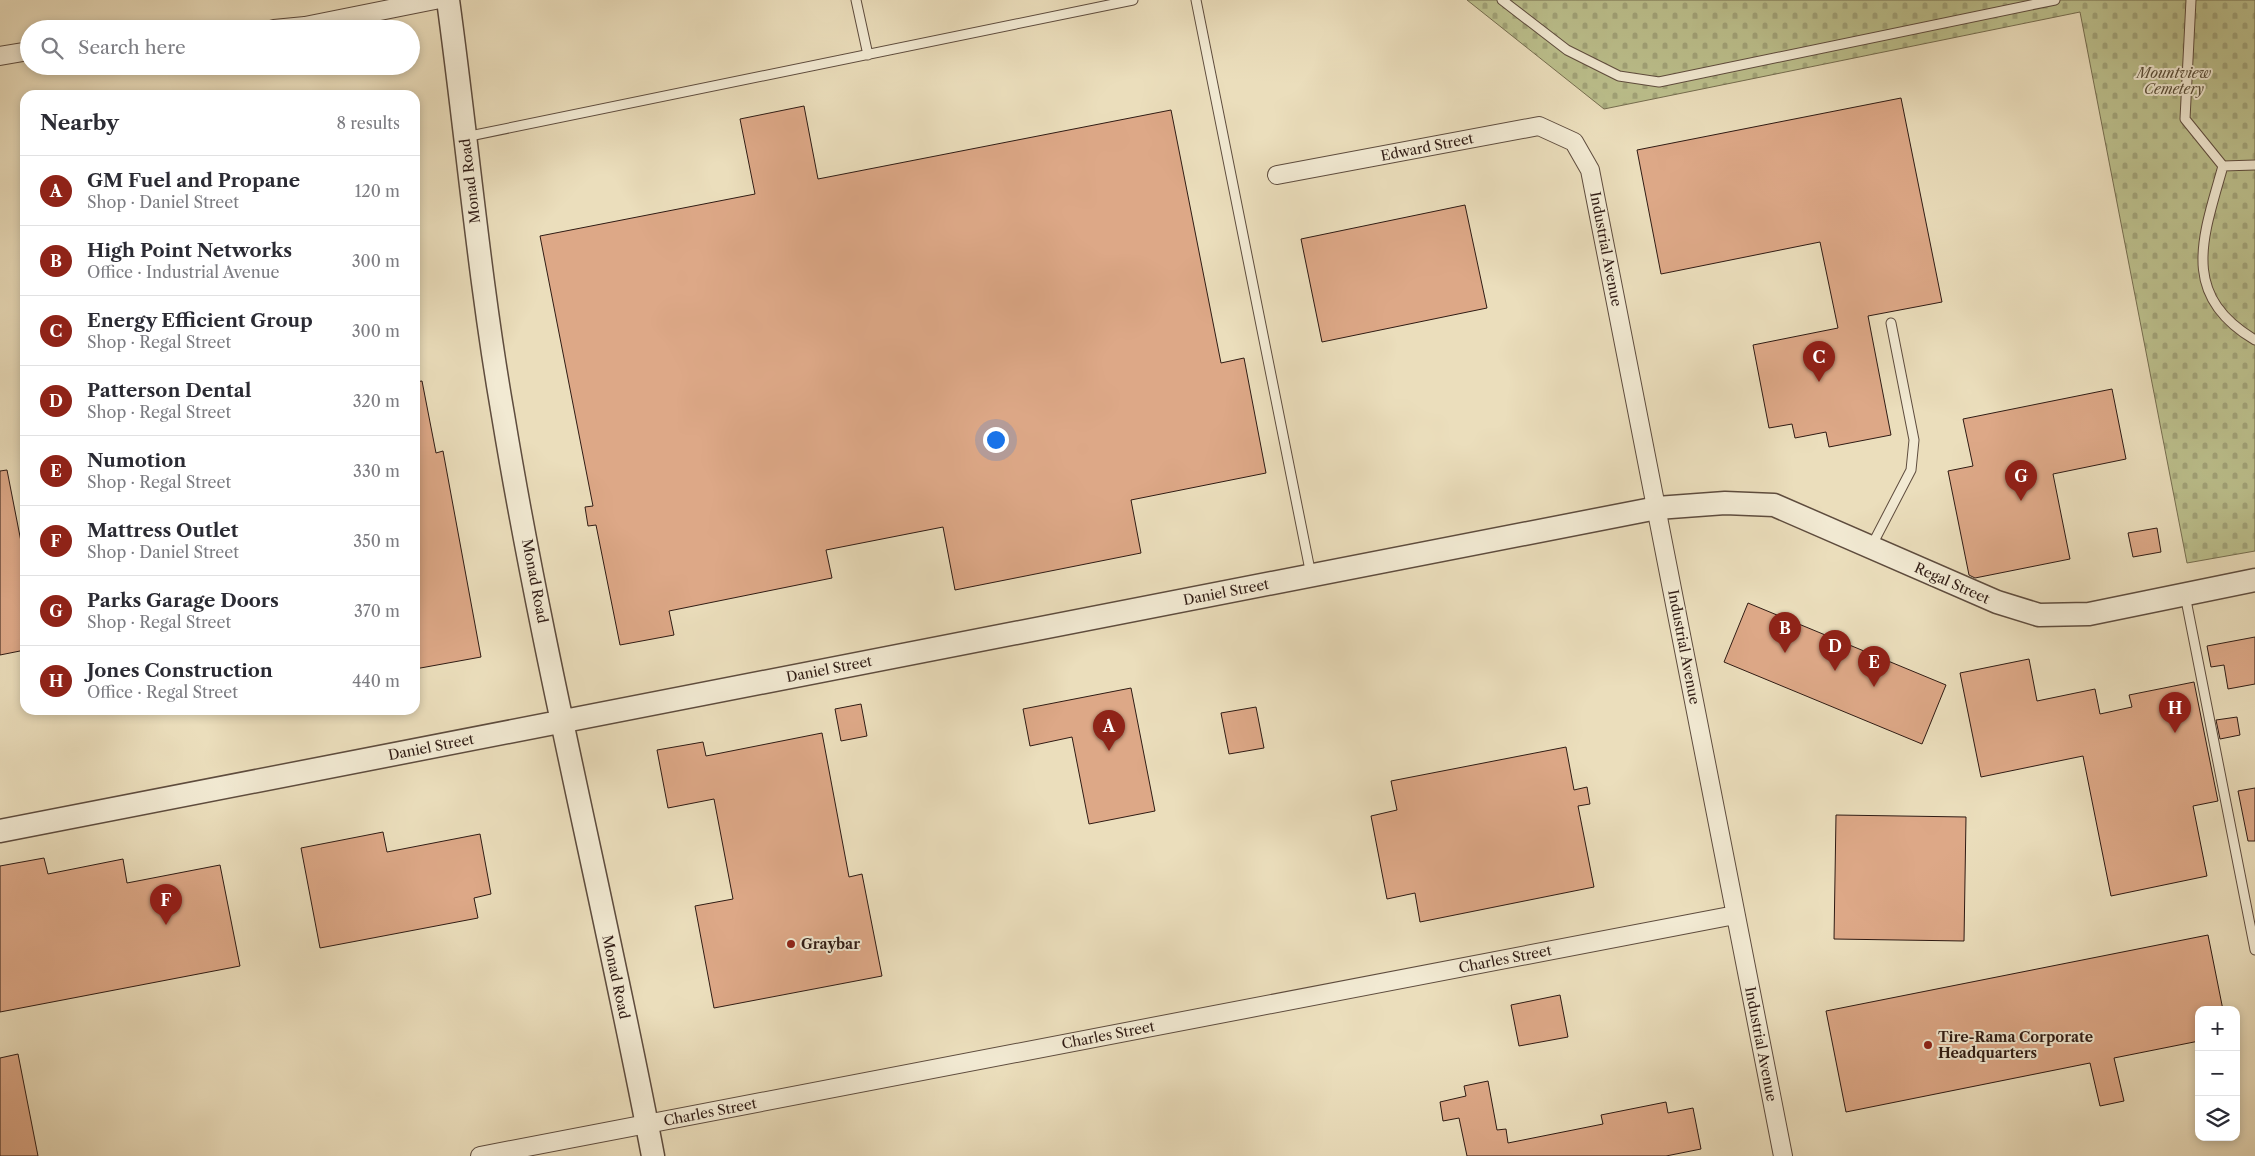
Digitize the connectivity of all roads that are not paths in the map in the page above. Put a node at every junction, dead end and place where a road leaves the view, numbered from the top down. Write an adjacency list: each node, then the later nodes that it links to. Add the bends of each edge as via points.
1 (435, 0): 9 (street)
2 (448, 0): 13 (street, Monad Road)
3 (856, 0): 11 (lane)
4 (1133, 0): 11 (lane)
5 (1196, 0): 22 (lane)
6 (1502, 0): 7 (lane, via 1576,54 1619,76 1658,82)
7 (2055, 0)
8 (2191, 0): 16 (lane, via 2185,119)
9 (335, 20)
10 (20, 53): 12 (street)
11 (868, 55): 13 (lane)
12 (0, 56)
13 (465, 138): 25 (street, Monad Road, via 503,416)
14 (1574, 142): 17 (street, Edward Street, via 1539,126); 20 (street, Industrial Avenue, via 1590,170)
15 (2255, 165): 16 (lane)
16 (2223, 166): 19 (lane, via 2206,227 2202,269 2209,297 2238,330)
17 (1277, 175)
18 (1891, 323): 21 (lane, via 1914,440 1911,470)
19 (2255, 340)
20 (1657, 508): 21 (street, Regal Street, via 1725,503 1774,505); 22 (street, Daniel Street); 27 (street, Industrial Avenue)
21 (1871, 548): 24 (street, Regal Street, via 1997,602 2039,615 2089,614)
22 (1311, 575): 25 (street, Daniel Street)
23 (2255, 580): 24 (street, Regal Street)
24 (2185, 595): 28 (lane)
25 (562, 721): 26 (street, Daniel Street); 29 (street, Monad Road)
26 (0, 831)
27 (1736, 915): 29 (street, Charles Street); 32 (street, Industrial Avenue)
28 (2255, 950)
29 (647, 1124): 30 (street, Charles Street); 31 (street, Monad Road)
30 (480, 1156)
31 (653, 1156)
32 (1783, 1156)

